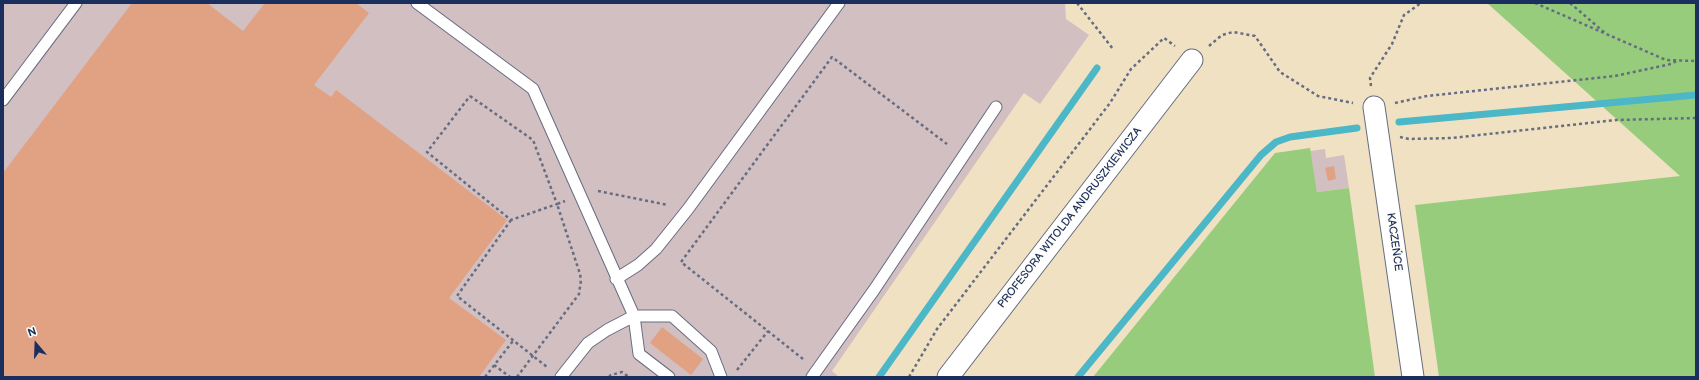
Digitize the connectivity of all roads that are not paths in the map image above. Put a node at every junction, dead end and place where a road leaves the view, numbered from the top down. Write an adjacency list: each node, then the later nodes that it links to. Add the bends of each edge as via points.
1 (76, 3): 5 (lane)
2 (417, 3): 8 (lane, via 533,90)
3 (839, 3): 8 (lane, via 656,250)
4 (1192, 60): 14 (street, PROFESORA WITOLDA ANDRUSZKIEWICZA)
5 (3, 100)
6 (1374, 106): 15 (street, KACZEŃCE)
7 (996, 107): 10 (lane)
8 (616, 280): 9 (lane)
9 (634, 316): 11 (lane, via 607,330 588,344); 12 (lane, via 639,354); 13 (lane, via 672,316 711,351)
10 (815, 374)
11 (561, 377)
12 (669, 377)
13 (721, 377)
14 (948, 377)
15 (1413, 377)

